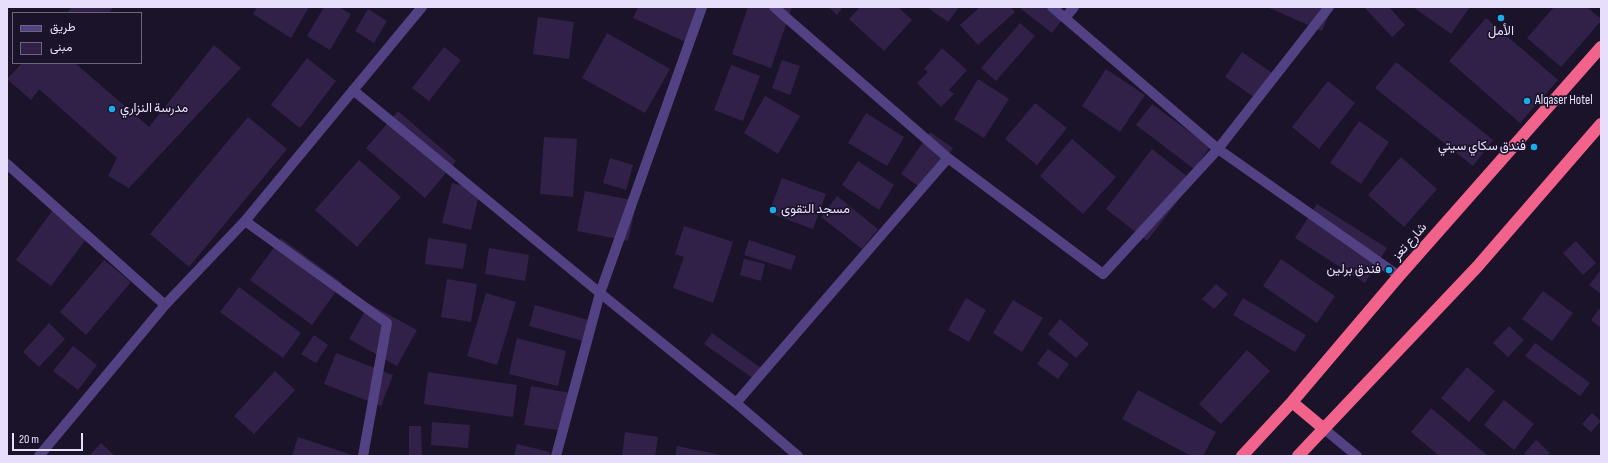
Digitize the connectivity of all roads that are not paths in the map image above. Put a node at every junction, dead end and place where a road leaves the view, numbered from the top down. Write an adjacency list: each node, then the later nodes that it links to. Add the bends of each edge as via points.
1 (422, 7): 9 (street)
2 (702, 7): 16 (street)
3 (774, 7): 12 (street)
4 (1052, 7): 7 (street)
5 (1074, 7): 7 (street)
6 (1329, 7): 11 (street)
7 (1065, 18): 11 (street)
8 (1601, 47): 15 (highway, شارع تعز)
9 (353, 90): 14 (street); 16 (street)
10 (1601, 124): 20 (highway, via 1477,267)
11 (1218, 149): 12 (street, via 1103,274); 15 (street)
12 (948, 158): 19 (street)
13 (7, 164): 17 (street)
14 (245, 221): 17 (street); 22 (street, via 387,323)
15 (1399, 276): 18 (highway, شارع تعز)
16 (600, 293): 19 (street); 23 (street)
17 (166, 305): 21 (street)
18 (1292, 402): 20 (highway); 25 (highway, شارع تعز)
19 (736, 403): 24 (street)
20 (1323, 428): 26 (highway); 27 (street)
21 (39, 456)
22 (363, 456)
23 (556, 456)
24 (798, 456)
25 (1242, 456)
26 (1298, 456)
27 (1357, 456)

